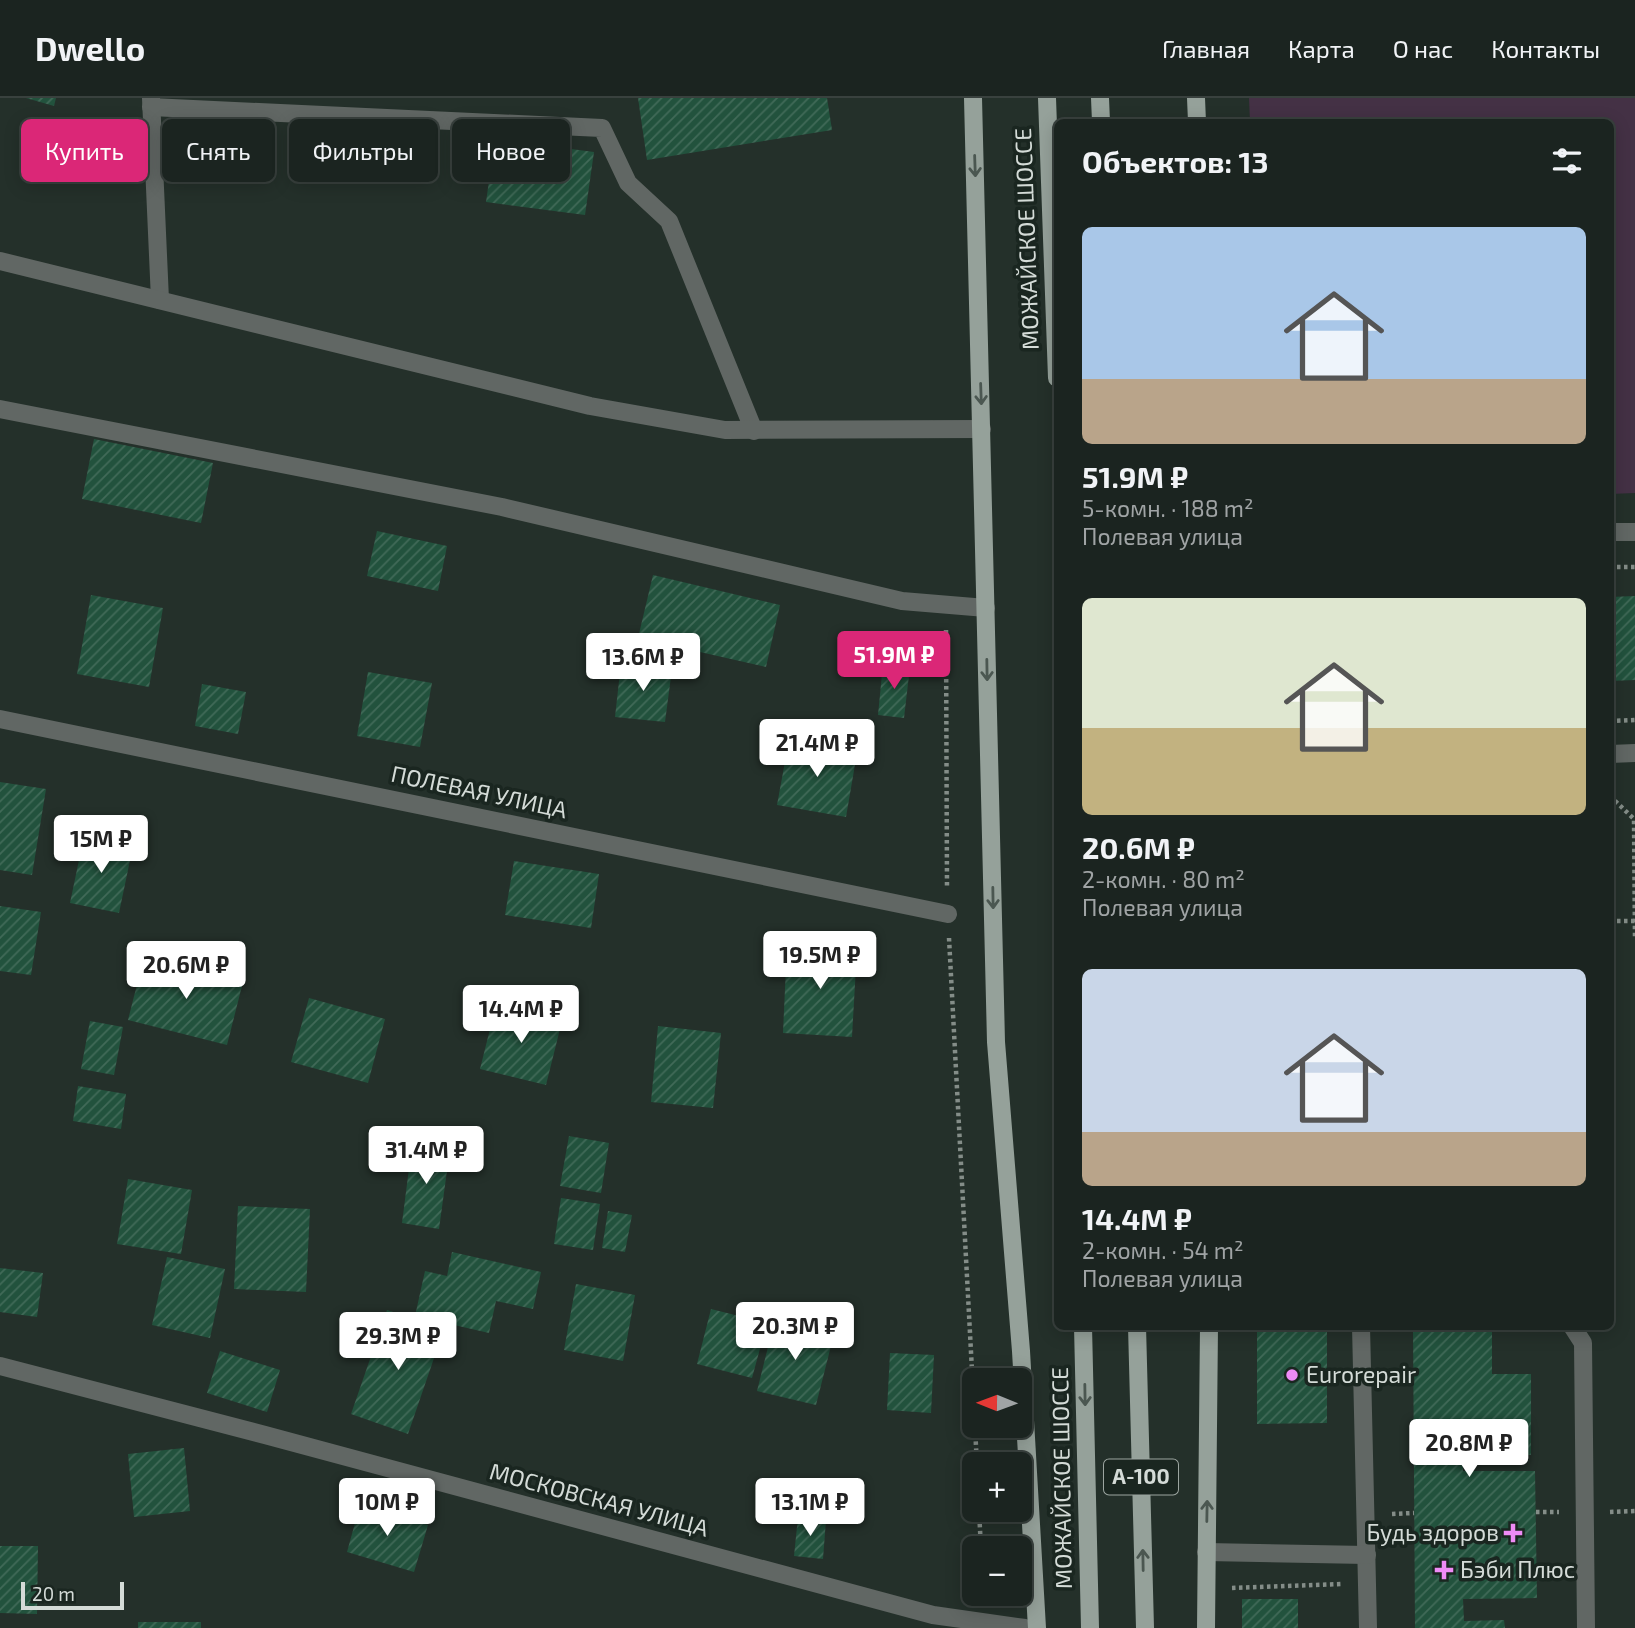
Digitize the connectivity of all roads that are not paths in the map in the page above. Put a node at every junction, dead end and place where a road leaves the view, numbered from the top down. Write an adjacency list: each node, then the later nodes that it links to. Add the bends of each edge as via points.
1 (973, 98): 12 (main road, one-way to 12)
2 (1047, 98): 9 (main road, МОЖАЙСКОЕ ШОССЕ)
3 (1100, 98): 6 (main road)
4 (1196, 98): 7 (main road)
5 (151, 103): 10 (street); 13 (street, via 601,128 628,183 669,221)
6 (1101, 119)
7 (1196, 119)
8 (0, 261): 10 (street)
9 (1054, 294)
10 (160, 300): 13 (street, via 590,406 725,430)
11 (0, 409): 16 (street, via 502,507 901,601)
12 (982, 429): 13 (street); 16 (main road)
13 (754, 430)
14 (1614, 532): 15 (street)
15 (1635, 532)
16 (986, 608): 30 (main road, one-way to 30, via 996,1042)
17 (0, 719): 20 (street, ПОЛЕВАЯ УЛИЦА)
18 (1635, 753): 19 (street)
19 (1614, 754)
20 (948, 914)
21 (1083, 1330): 31 (main road, МОЖАЙСКОЕ ШОССЕ / А-100, one-way to 31)
22 (1138, 1330): 32 (main road, А-100, one-way to 22)
23 (1209, 1330): 27 (main road, one-way to 23)
24 (1361, 1330): 28 (street)
25 (1575, 1330): 35 (street, via 1583,1343)
26 (0, 1366): 29 (street, МОСКОВСКАЯ УЛИЦА, via 933,1615)
27 (1206, 1552): 28 (street); 33 (main road)
28 (1367, 1555): 34 (street)
29 (1025, 1628)
30 (1037, 1628)
31 (1090, 1628)
32 (1145, 1628)
33 (1206, 1628)
34 (1368, 1628)
35 (1586, 1628)

